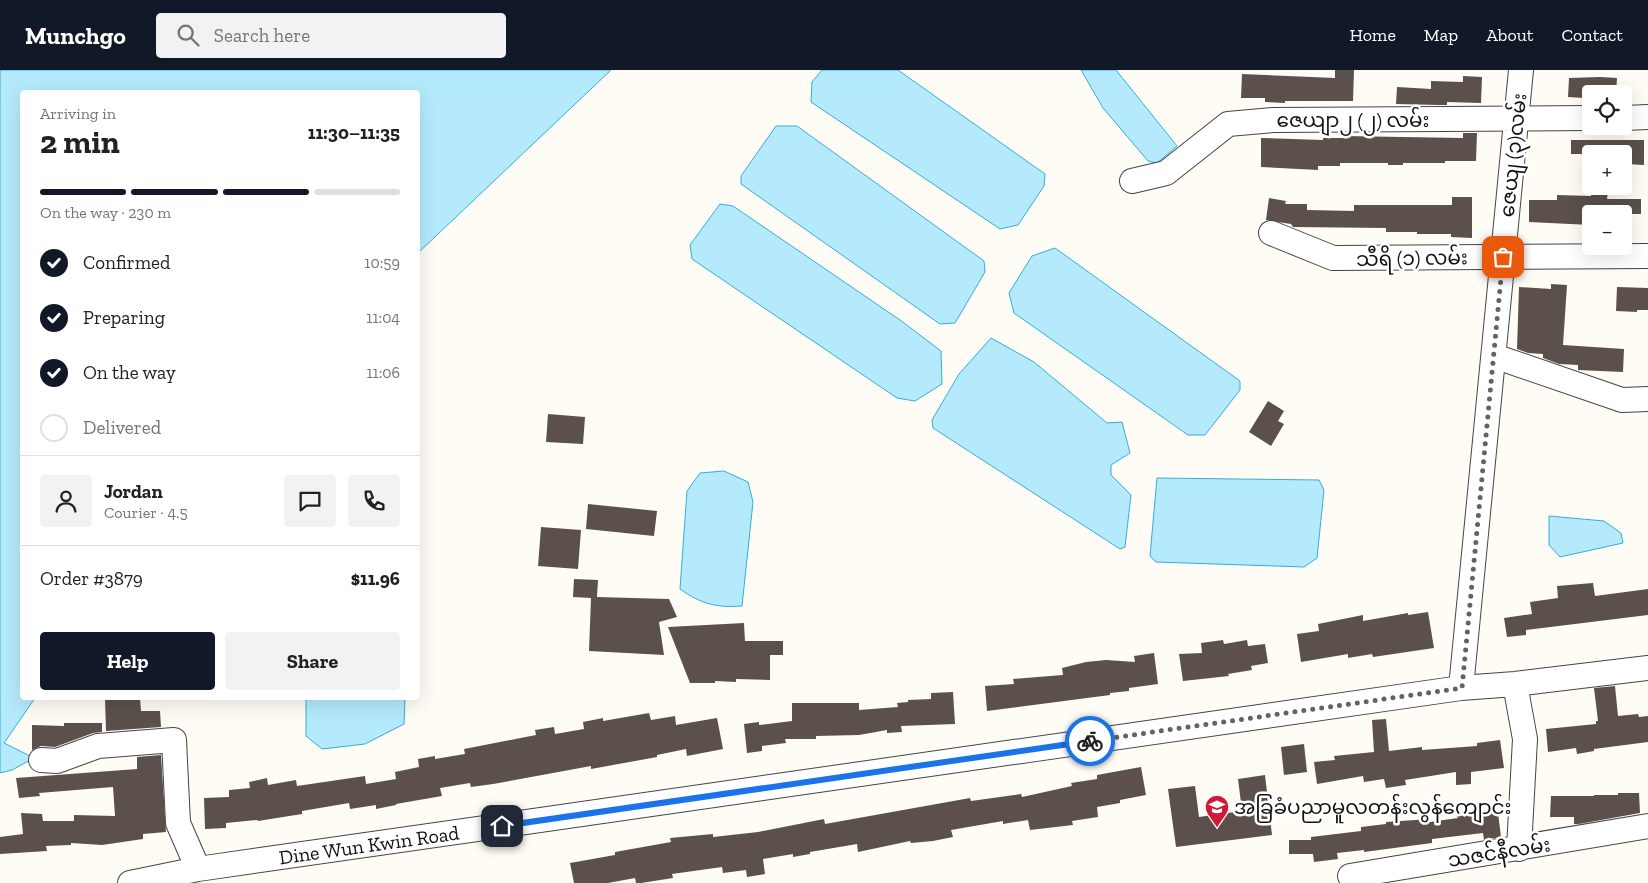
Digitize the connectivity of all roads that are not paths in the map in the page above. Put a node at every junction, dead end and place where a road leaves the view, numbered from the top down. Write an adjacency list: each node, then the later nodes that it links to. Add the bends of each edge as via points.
1 (1521, 70): 5 (street, ဇေယျ (၃)လမ်း)
2 (1648, 117): 4 (street)
3 (1582, 118): 5 (street, ဇေယျာ၂ (၂) လမ်း)
4 (1632, 118)
5 (1516, 119): 6 (street, ဇေယျာ၂ (၂) လမ်း, via 1273,120 1228,124 1166,173); 9 (street, ဇေယျ (၃)လမ်း)
6 (1132, 181)
7 (1271, 233): 9 (street, သီရိ (၁) လမ်း, via 1333,258)
8 (1648, 256): 9 (street, သီရိ (၁) လမ်း)
9 (1503, 257): 10 (street, ဇေယျ (၃)လမ်း)
10 (1494, 356): 11 (street, via 1622,400); 14 (street, ဇေယျ (၃)လမ်း)
11 (1648, 398)
12 (1648, 668): 13 (street, Dine Wun Kwin Road)
13 (1515, 684): 14 (street, Dine Wun Kwin Road); 17 (street, via 1525,739)
14 (1462, 688): 18 (street, Dine Wun Kwin Road)
15 (41, 760): 18 (street, via 57,760 98,746 174,740 178,823)
16 (1648, 826): 17 (street, သဇင်နီလမ်း)
17 (1519, 849): 19 (street, သဇင်နီလမ်း)
18 (198, 869): 20 (street, Dine Wun Kwin Road)
19 (1350, 876)
20 (130, 883)

